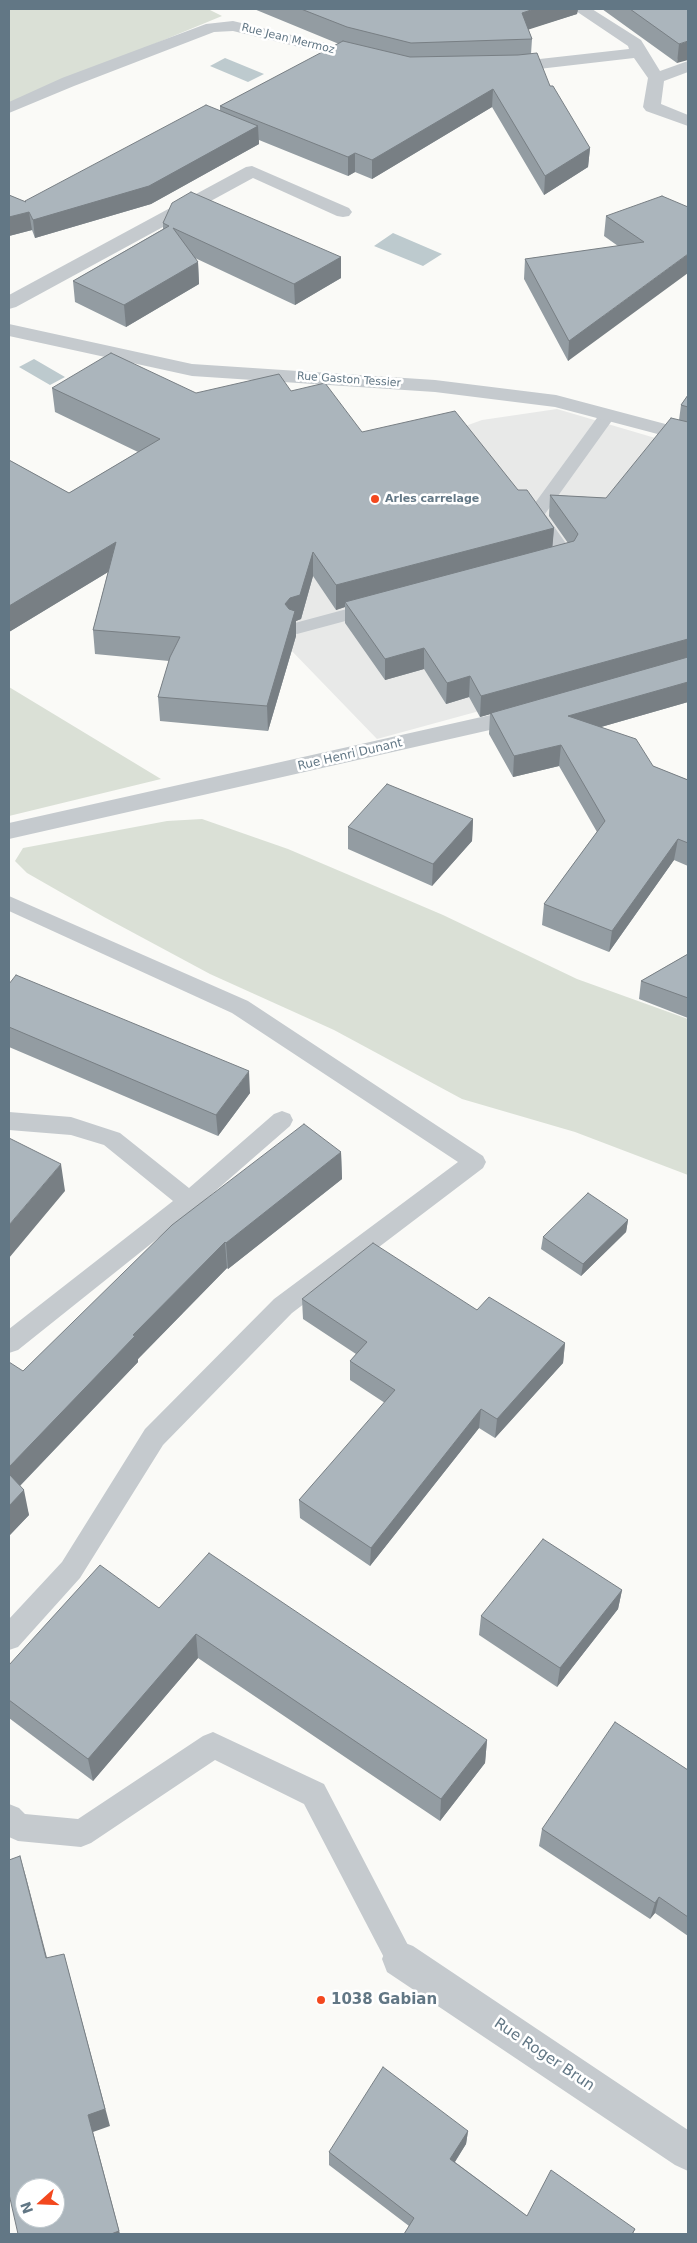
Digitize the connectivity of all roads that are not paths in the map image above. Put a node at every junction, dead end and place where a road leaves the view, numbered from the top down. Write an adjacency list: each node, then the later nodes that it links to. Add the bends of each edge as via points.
1 (581, 9): 2 (street, via 635,43)
2 (639, 53): 5 (street, via 517,68); 6 (street)
3 (382, 62): 7 (street, Rue Jean Mermoz, via 233,26 212,27)
4 (688, 66): 6 (street)
5 (488, 68)
6 (656, 78): 8 (street, via 652,107)
7 (9, 108)
8 (688, 121)
9 (343, 212): 10 (street, via 252,171)
10 (9, 303)
11 (9, 330): 12 (street, Rue Gaston Tessier, via 192,370 435,386 556,401)
12 (608, 415): 13 (street, Rue Gaston Tessier); 14 (lane, via 536,514 566,556)
13 (688, 436)
14 (537, 564)
15 (393, 602): 16 (lane)
16 (297, 628)
17 (545, 709): 18 (street, Rue Henri Dunant)
18 (9, 831)
19 (9, 903): 24 (lane, via 240,1007 475,1162 283,1306 154,1437 71,1570)
20 (282, 1120): 22 (lane)
21 (9, 1121): 22 (lane, via 71,1126 112,1138)
22 (189, 1201): 23 (lane)
23 (9, 1343)
24 (9, 1638)
25 (9, 1818): 26 (lane, via 18,1827 81,1833 213,1745 314,1794)
26 (400, 1959): 27 (street, Rue Roger Brun)
27 (688, 2152)

